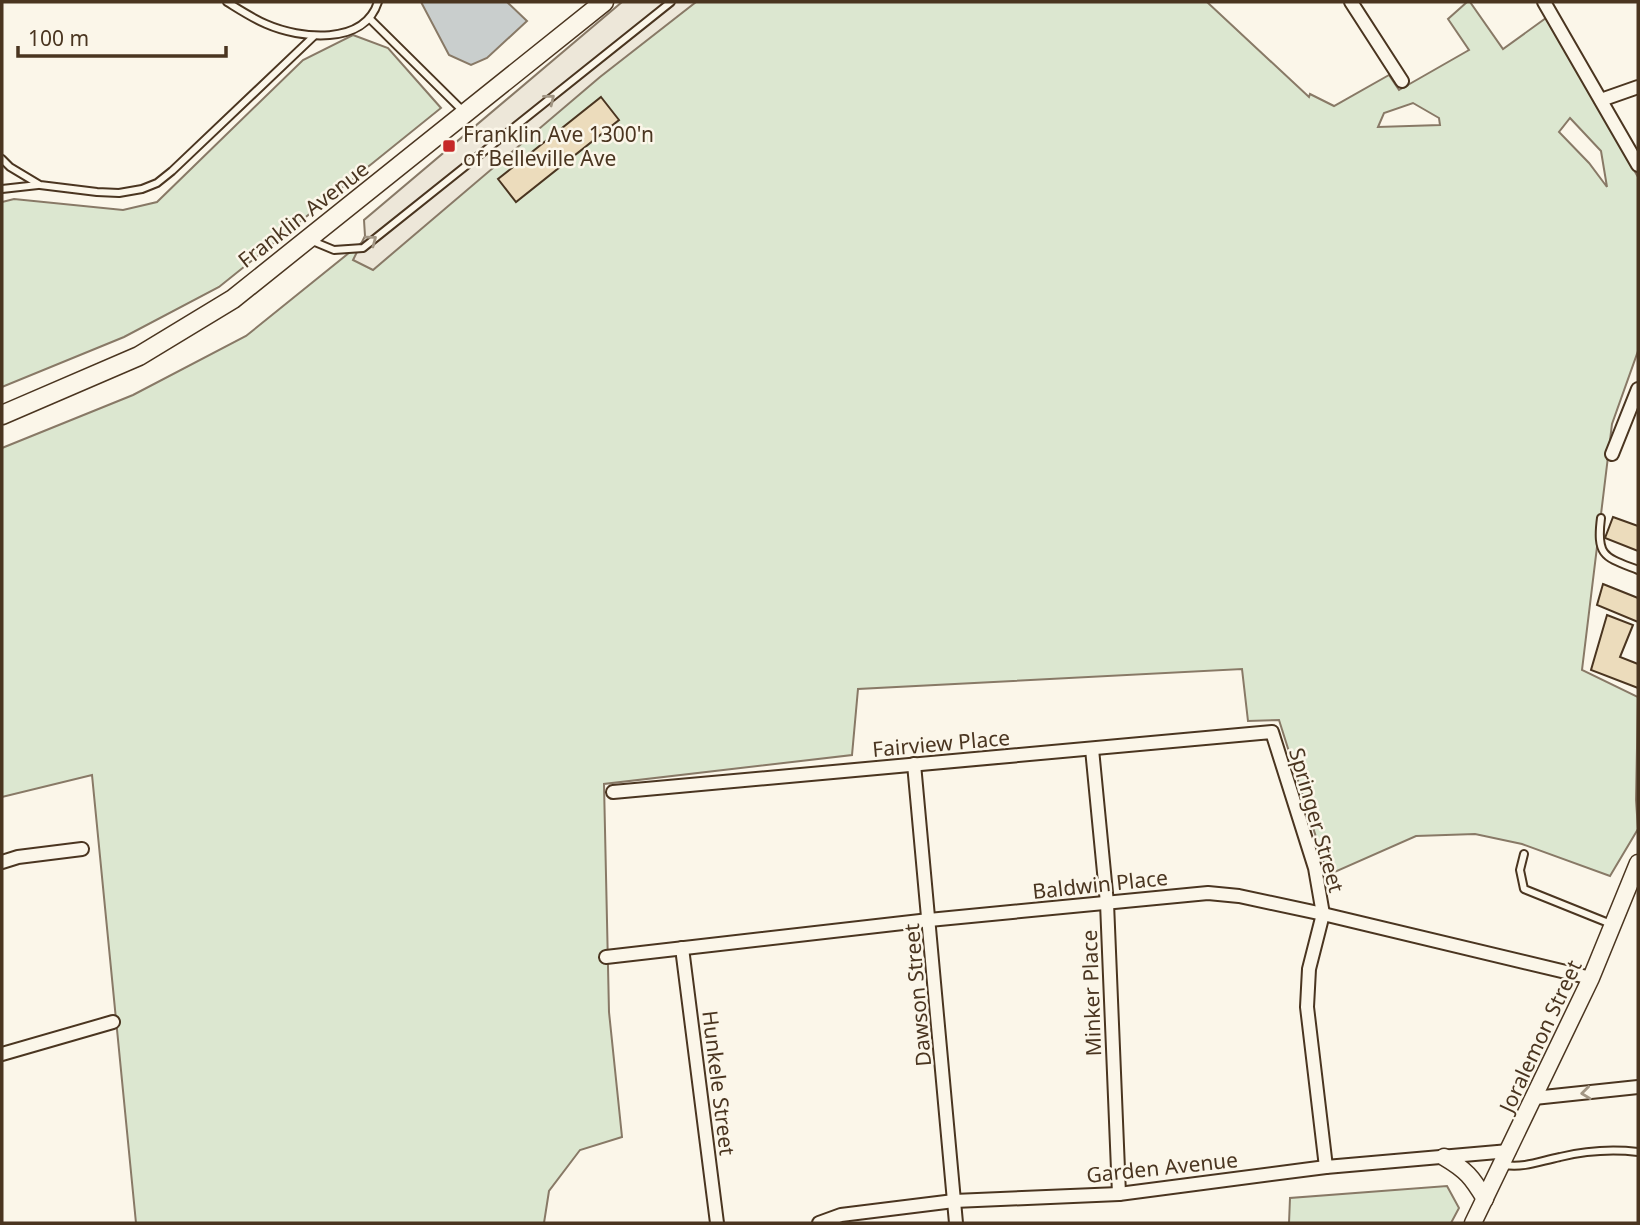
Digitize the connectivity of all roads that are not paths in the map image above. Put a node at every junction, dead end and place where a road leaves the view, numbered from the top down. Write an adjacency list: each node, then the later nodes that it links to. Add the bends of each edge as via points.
1 (227, 2): 8 (lane, via 266,24)
2 (378, 2): 7 (lane)
3 (604, 2): 12 (main road, Franklin Avenue)
4 (671, 2): 17 (lane, one-way to 4, via 334,250 363,248)
5 (1351, 2): 9 (street)
6 (1544, 2): 11 (street)
7 (370, 19): 8 (lane, via 340,33); 12 (lane)
8 (314, 36): 15 (lane, via 157,183 119,193)
9 (1402, 81)
10 (1638, 87): 11 (street)
11 (1601, 100): 14 (street)
12 (466, 114): 17 (main road, Franklin Avenue)
13 (2, 159): 15 (lane)
14 (1638, 165)
15 (40, 185): 16 (lane)
16 (2, 189)
17 (308, 240): 19 (main road, Franklin Avenue, via 233,299 139,356)
18 (1638, 388): 20 (street)
19 (2, 415)
20 (1612, 454)
21 (1601, 518): 22 (lane, via 1598,538 1607,558)
22 (1638, 570)
23 (1272, 732): 24 (street, Fairview Place); 32 (street, Springer Street, via 1315,868)
24 (1092, 749): 25 (street, Fairview Place); 31 (street, Minker Place)
25 (914, 764): 26 (street, Fairview Place); 33 (street, Dawson Street)
26 (613, 792)
27 (82, 849): 29 (street)
28 (1524, 854): 34 (lane, via 1520,870 1524,889)
29 (2, 862)
30 (1637, 872): 34 (street, Joralemon Street)
31 (1107, 903): 32 (street, Baldwin Place, via 1208,893); 33 (street, Baldwin Place); 46 (street, Minker Place)
32 (1323, 914): 37 (street, Baldwin Place); 45 (street, Springer Street, via 1309,969 1307,1007)
33 (929, 920): 35 (street, Baldwin Place); 48 (street, Dawson Street)
34 (1613, 924): 37 (street, Joralemon Street)
35 (682, 947): 36 (street, Baldwin Place); 49 (street, Hunkele Street)
36 (606, 957)
37 (1591, 978): 41 (street, Joralemon Street)
38 (113, 1022): 39 (street)
39 (2, 1054)
40 (1638, 1087): 41 (street, one-way to 41)
41 (1534, 1098): 44 (street, Joralemon Street)
42 (1638, 1152): 44 (lane, via 1570,1155 1526,1166)
43 (1444, 1157): 44 (street, Garden Avenue); 45 (street, Garden Avenue); 47 (street, via 1464,1169)
44 (1506, 1158): 47 (street, Joralemon Street)
45 (1326, 1167): 46 (street, Garden Avenue)
46 (1119, 1194): 48 (street, Garden Avenue)
47 (1485, 1199): 52 (street, Joralemon Street)
48 (954, 1201): 50 (street, Garden Avenue, via 841,1215); 51 (street, Dawson Street)
49 (717, 1223)
50 (819, 1223)
51 (956, 1223)
52 (1473, 1223)

